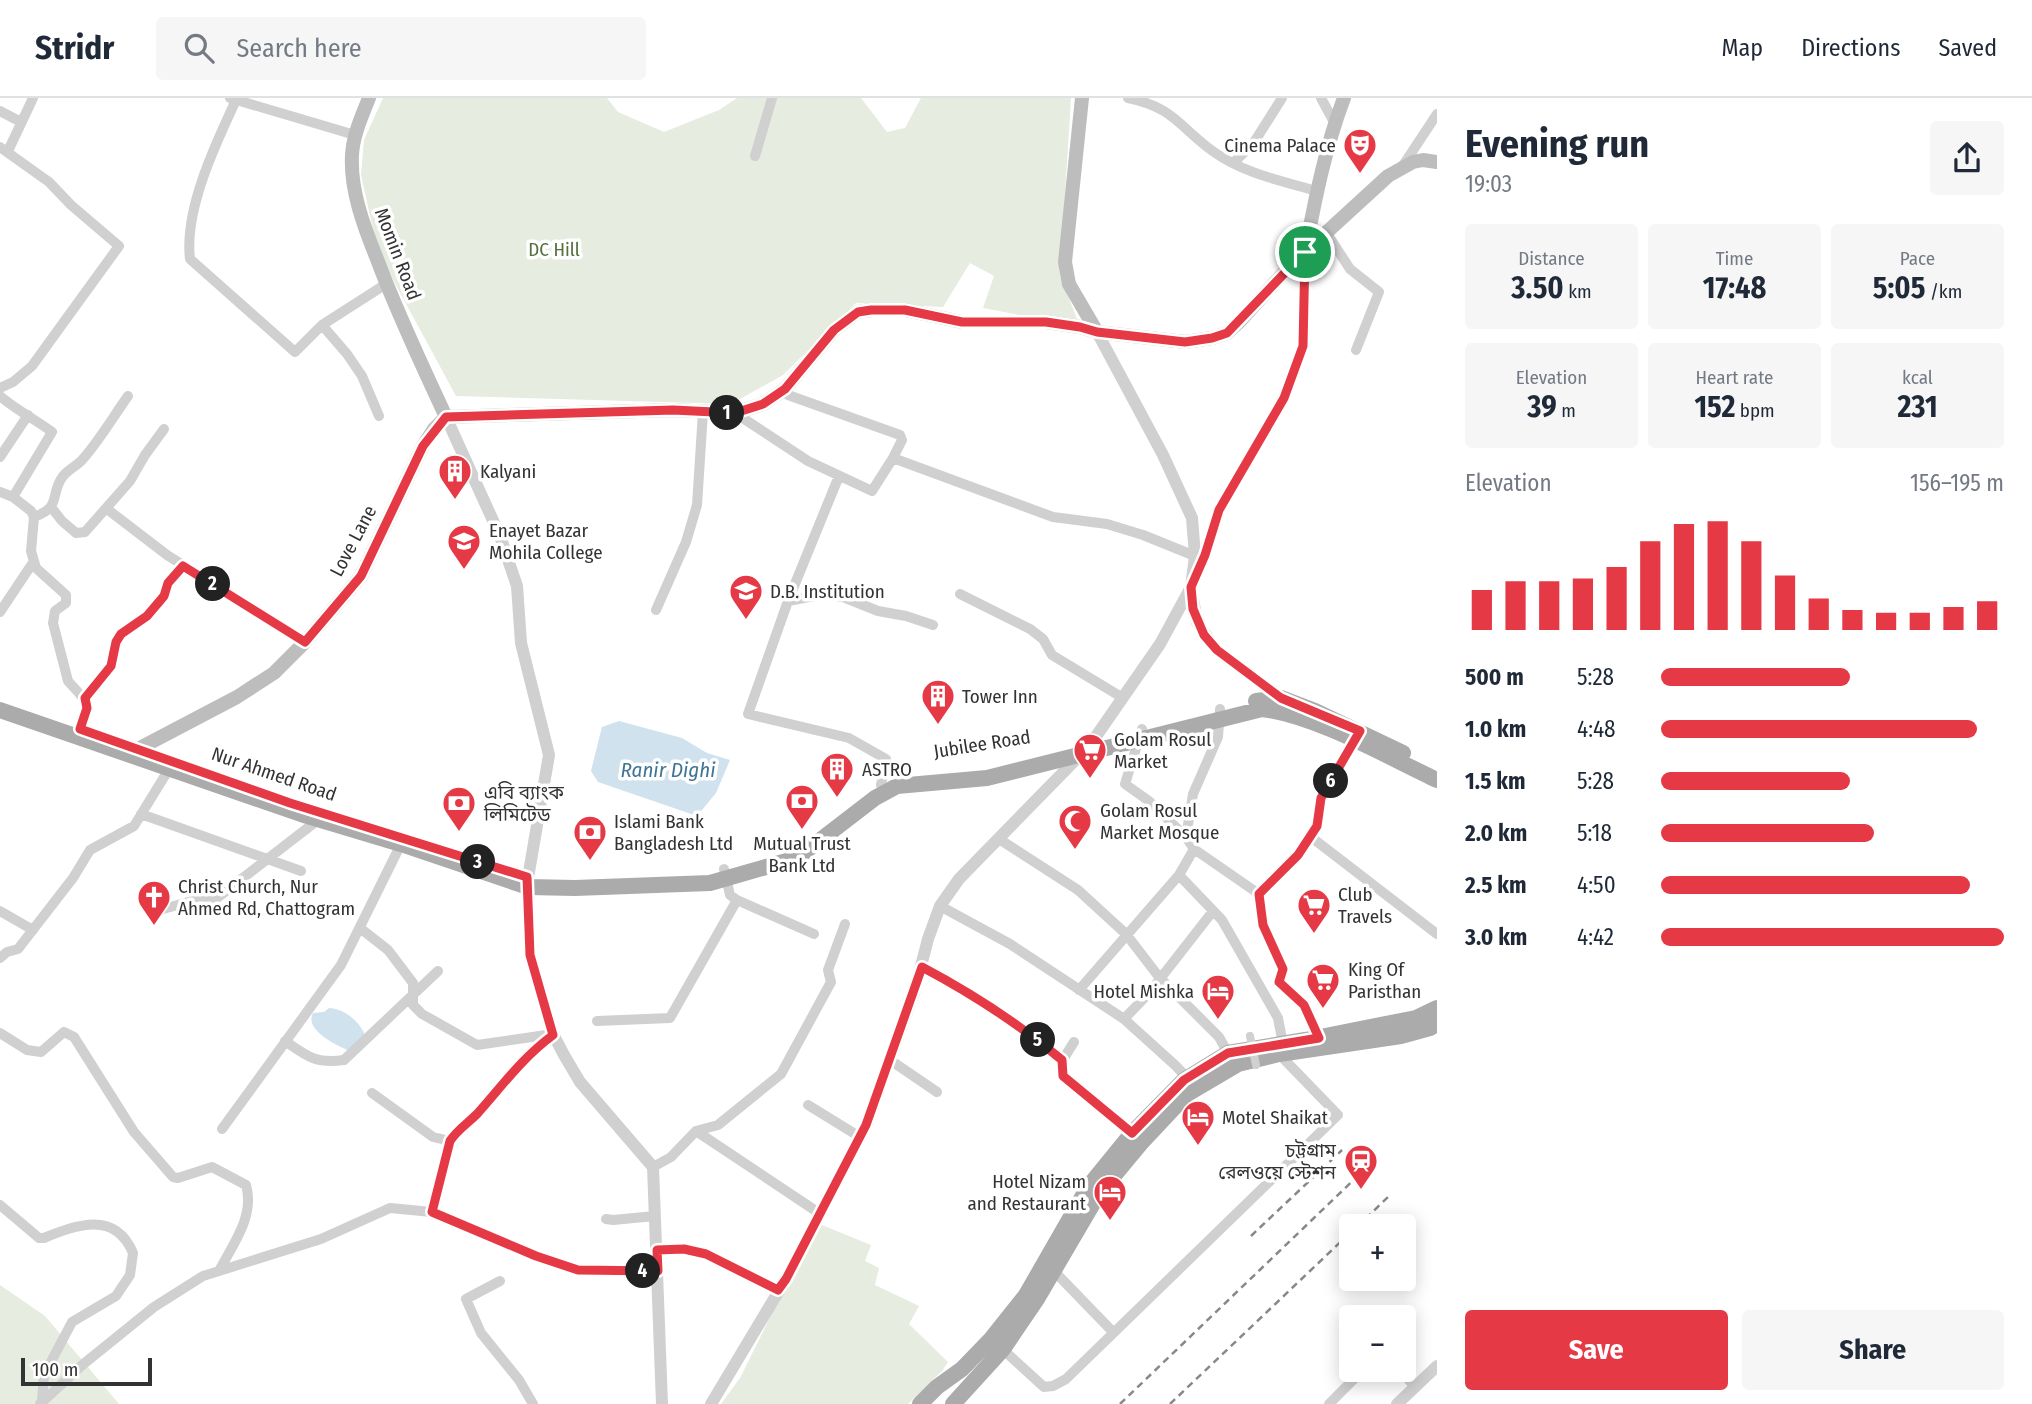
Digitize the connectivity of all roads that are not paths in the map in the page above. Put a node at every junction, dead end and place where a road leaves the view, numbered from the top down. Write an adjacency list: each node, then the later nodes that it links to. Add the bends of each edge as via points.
1 (33, 98): 12 (street)
2 (369, 98): 14 (main road, Momin Road)
3 (772, 98): 16 (street)
4 (1082, 98): 25 (main road, via 1065,262 1069,284)
5 (1128, 98): 18 (street, via 1168,112 1213,152)
6 (1282, 98): 18 (street, via 1253,144)
7 (1321, 98): 13 (street)
8 (1344, 98): 13 (main road)
9 (234, 99): 14 (street); 24 (street, via 192,213 190,259 292,351)
10 (0, 111): 12 (street)
11 (1437, 114): 19 (street)
12 (21, 122): 15 (street)
13 (1334, 122): 20 (main road)
14 (355, 135): 23 (main road, Momin Road, via 352,173)
15 (4, 149): 27 (street, via 49,182 119,247 32,366)
16 (755, 156)
17 (1437, 162): 19 (main road, via 1423,160)
18 (1233, 163): 20 (street)
19 (1402, 167): 21 (main road)
20 (1316, 191): 22 (main road)
21 (1326, 232): 22 (main road); 26 (street, via 1350,269 1379,292)
22 (1305, 252): 25 (main road, via 1227,333 1185,342); 48 (street, via 1303,346 1284,398 1219,510)
23 (386, 284): 24 (street); 35 (main road, Momin Road)
24 (322, 326): 34 (street, via 362,376)
25 (1097, 332): 28 (main road, via 1046,322 962,322 905,310 858,312 834,330); 45 (street, via 1192,518)
26 (1356, 351)
27 (0, 388)
28 (785, 389): 32 (main road, via 763,404); 38 (street, via 788,394 900,435)
29 (0, 396): 33 (street)
30 (128, 396): 42 (street, via 81,462 60,480)
31 (703, 412): 32 (main road); 35 (main road); 51 (street, via 697,505)
32 (735, 413): 39 (street)
33 (28, 415): 37 (street); 41 (street, via 52,434)
34 (379, 416)
35 (446, 417): 54 (main road, Love Lane, via 423,446 361,576); 81 (street, via 512,569 520,643 549,755)
36 (164, 429): 43 (street)
37 (0, 457)
38 (893, 458): 39 (street, via 872,491); 45 (street, via 1053,517 1107,524)
39 (839, 476): 50 (street)
40 (0, 492): 41 (street)
41 (13, 497): 44 (street)
42 (51, 507): 43 (street, via 69,528 81,534); 44 (street)
43 (107, 509): 47 (street)
44 (34, 517): 46 (street)
45 (1195, 556): 48 (street)
46 (34, 561): 52 (street); 55 (street, via 40,573 66,595 66,603 55,611 52,623 68,681)
47 (183, 566): 54 (street); 55 (street, via 147,616 121,634 111,666)
48 (1191, 587): 56 (street); 57 (street, via 1197,622 1217,650)
49 (960, 594): 56 (street, via 1030,629 1052,655)
50 (788, 601): 53 (street, via 825,594); 69 (street, via 748,714 849,738 886,759)
51 (656, 610)
52 (0, 612)
53 (933, 625)
54 (305, 642): 65 (main road, Love Lane, via 274,673)
55 (85, 698): 61 (street, via 87,708)
56 (1123, 698): 64 (street)
57 (1281, 698): 60 (main road, Jubilee Road, via 1237,704); 63 (main road)
58 (0, 700): 61 (main road, Nur Ahmed Road)
59 (0, 710): 65 (main road, Jubilee Road)
60 (1220, 713): 62 (main road, Jubilee Road); 63 (main road, via 1280,711); 72 (street, via 1218,737 1193,794)
61 (80, 729): 65 (main road, Nur Ahmed Road)
62 (1141, 734): 64 (main road, Jubilee Road); 72 (street, via 1125,784)
63 (1357, 736): 67 (main road); 68 (main road); 73 (street, via 1321,798)
64 (1086, 749): 69 (main road, Jubilee Road, via 981,770 901,776); 74 (street); 79 (main road, via 986,778 897,786 797,858)
65 (137, 753): 66 (main road, Jubilee Road); 81 (main road, Nur Ahmed Road)
66 (169, 769): 70 (street); 71 (main road, Jubilee Road)
67 (1437, 769)
68 (1437, 780)
69 (881, 785): 79 (main road, Jubilee Road, via 791,850)
70 (141, 814): 77 (street); 92 (street, via 134,826 90,850)
71 (318, 820): 75 (main road, Jubilee Road); 77 (street)
72 (1186, 837): 76 (street)
73 (1311, 837): 83 (street); 95 (street)
74 (999, 839): 85 (street, via 959,879); 94 (street, via 1078,890)
75 (401, 844): 81 (main road, Jubilee Road); 91 (street)
76 (1194, 849): 80 (street); 83 (street)
77 (268, 858): 78 (street); 82 (street)
78 (301, 871)
79 (725, 874): 81 (main road, Jubilee Road); 84 (street, via 730,895)
80 (1179, 875): 89 (street); 94 (street)
81 (531, 881): 108 (street, via 530,955)
82 (224, 893): 86 (street); 88 (street)
83 (1259, 894): 110 (street, via 1263,925 1283,969 1279,982 1304,1005)
84 (737, 900): 93 (street); 104 (street, via 670,1018)
85 (940, 906): 97 (street); 100 (street, via 1010,944)
86 (204, 908)
87 (0, 911): 92 (street)
88 (156, 911)
89 (1213, 911): 99 (street); 113 (street, via 1278,1018)
90 (845, 924): 123 (street, via 828,970 831,982 781,1074 718,1125)
91 (359, 928): 101 (street, via 388,950 413,983); 111 (street, via 341,965)
92 (33, 930): 96 (street, via 18,948)
93 (814, 934)
94 (1126, 934): 99 (street); 100 (street)
95 (1437, 934)
96 (0, 958)
97 (922, 967): 115 (street); 116 (street, via 969,992)
98 (438, 971): 101 (street)
99 (1159, 977): 103 (street); 114 (street, via 1219,1037)
100 (1079, 990): 103 (street)
101 (413, 995): 108 (street, via 413,1005 422,1014 477,1045); 111 (street, via 344,1060 325,1063 309,1058)
102 (1437, 1008): 106 (main road)
103 (1124, 1019): 118 (street)
104 (597, 1021)
105 (1437, 1024): 106 (main road)
106 (1400, 1028): 110 (main road); 113 (main road)
107 (0, 1033): 134 (street, via 27,1050 41,1052 64,1032 70,1033 134,1132 173,1177 212,1167 246,1185 246,1220)
108 (553, 1034): 126 (street); 127 (street, via 580,1082)
109 (1250, 1036): 117 (street, bridge)
110 (1319, 1038): 113 (main road)
111 (285, 1041): 122 (street)
112 (1074, 1042): 116 (street)
113 (1281, 1049): 114 (main road); 136 (main road, via 1238,1064 1187,1094 1098,1195); 139 (street, via 1338,1115)
114 (1228, 1053): 118 (main road)
115 (890, 1060): 119 (street); 125 (street)
116 (1062, 1060): 124 (street, via 1063,1076)
117 (1256, 1065)
118 (1187, 1079): 124 (main road)
119 (937, 1092)
120 (372, 1093): 126 (street, via 433,1137)
121 (808, 1105): 125 (street)
122 (222, 1129)
123 (696, 1131): 127 (street, via 671,1157); 130 (street)
124 (1132, 1133): 140 (main road, via 1088,1187)
125 (860, 1137): 130 (street)
126 (450, 1141): 129 (street)
127 (653, 1167): 131 (street)
128 (0, 1205): 147 (street, via 39,1238 100,1223 113,1229 134,1253 130,1275 116,1296 72,1322 44,1375)
129 (432, 1212): 134 (street, via 390,1208 321,1239); 135 (street, via 578,1270)
130 (819, 1213): 138 (street)
131 (655, 1216): 132 (street); 133 (street)
132 (607, 1219)
133 (657, 1250): 135 (street); 138 (street, via 706,1254)
134 (219, 1271): 147 (street, via 154,1307)
135 (658, 1271): 149 (street)
136 (1054, 1271): 139 (street); 140 (main road)
137 (500, 1281): 148 (street, via 466,1299 481,1333)
138 (778, 1290): 150 (street)
139 (1113, 1332): 140 (street, via 1066,1379 1044,1387)
140 (997, 1344): 142 (main road); 146 (main road)
141 (1437, 1366): 145 (street)
142 (947, 1380): 151 (main road); 152 (main road)
143 (1351, 1382): 153 (street)
144 (1411, 1382): 145 (street)
145 (1415, 1387): 154 (street)
146 (954, 1402)
147 (41, 1403)
148 (533, 1404)
149 (662, 1404)
150 (711, 1404)
151 (920, 1404)
152 (929, 1404)
153 (1329, 1404)
154 (1397, 1404)

